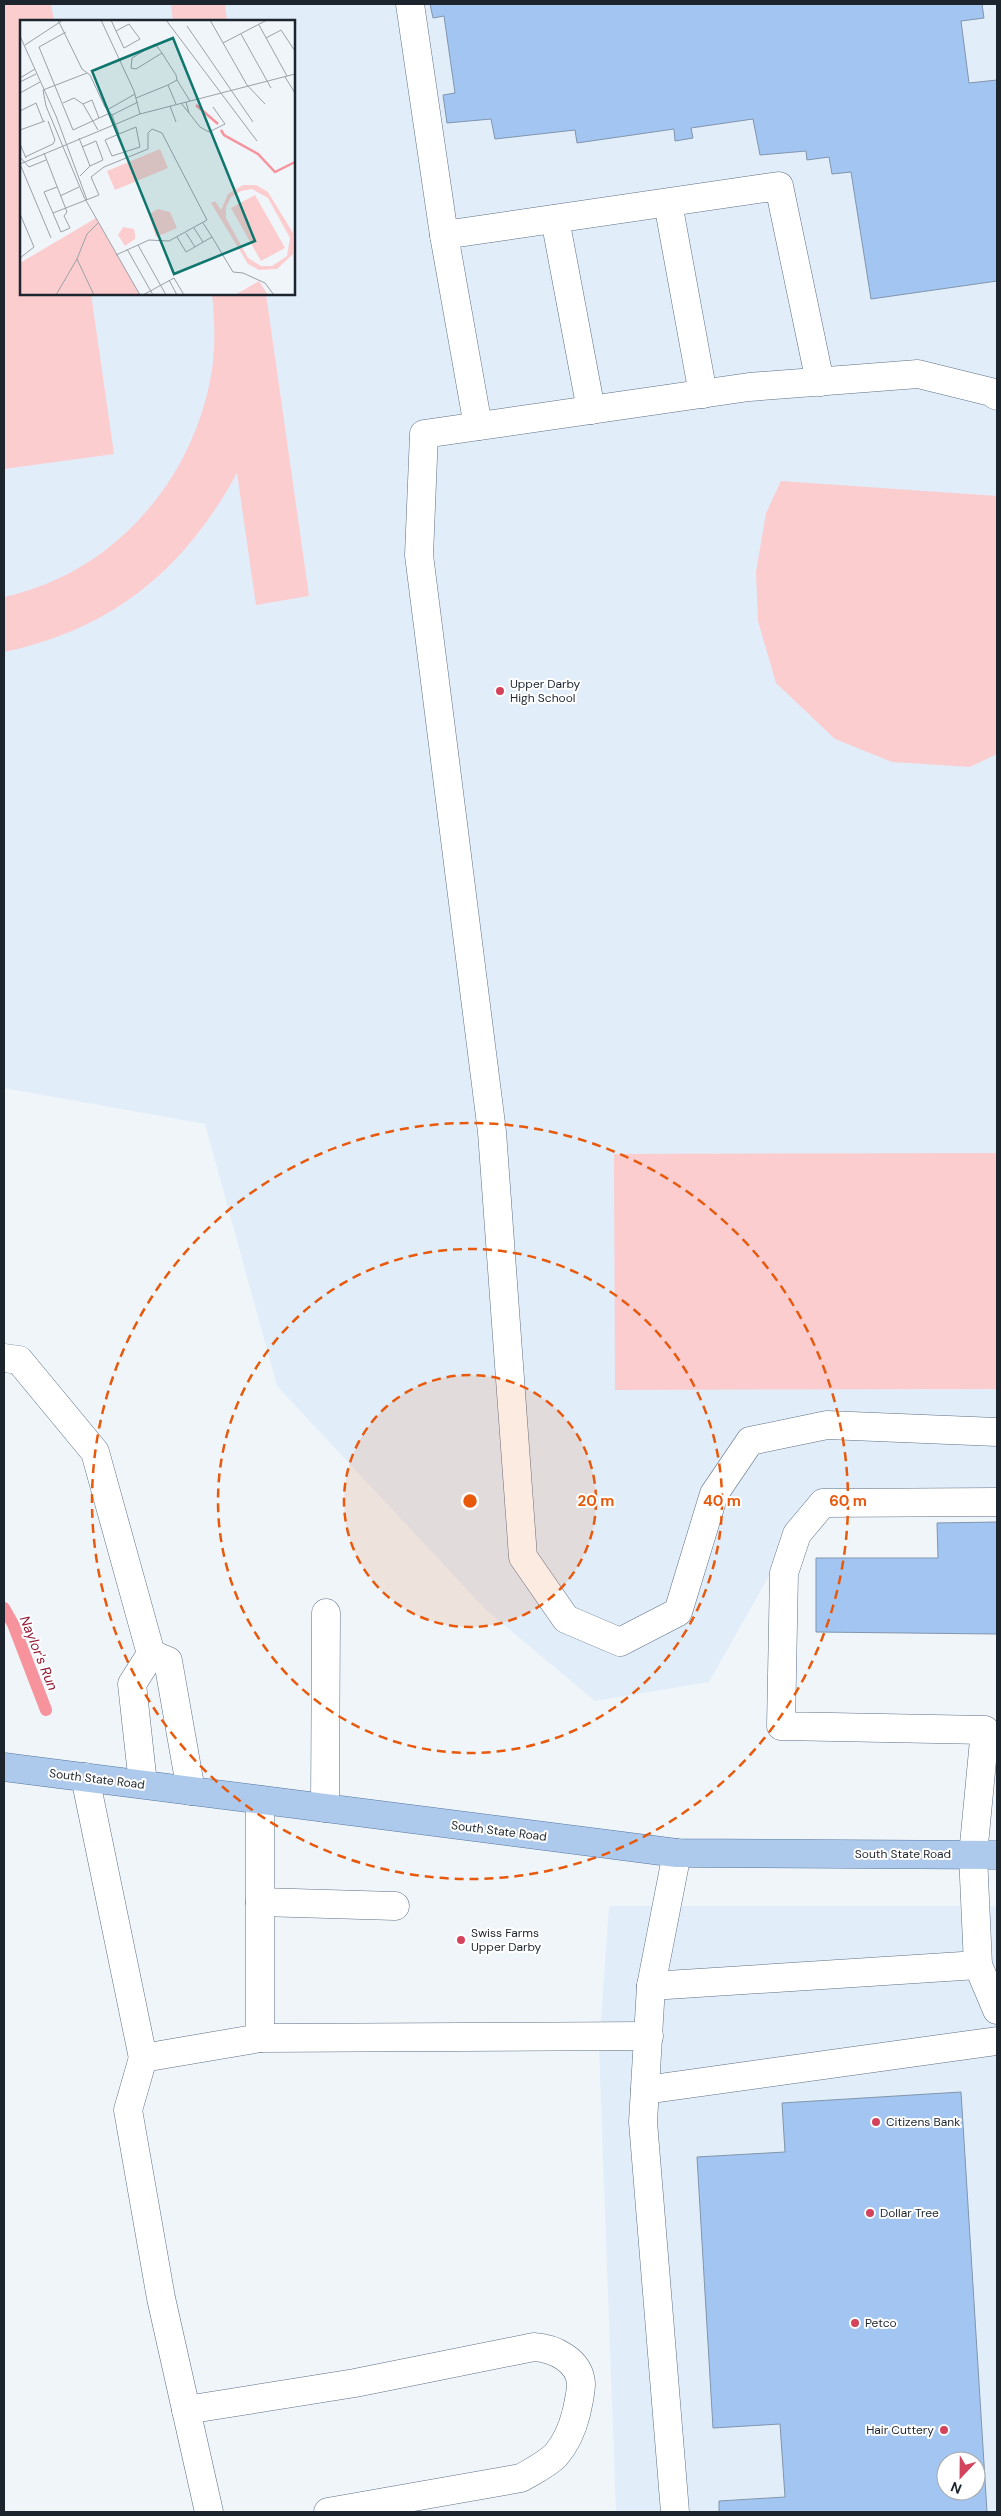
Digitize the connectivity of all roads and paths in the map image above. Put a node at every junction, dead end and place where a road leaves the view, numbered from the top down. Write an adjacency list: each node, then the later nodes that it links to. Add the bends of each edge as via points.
1 (410, 4): 4 (lane)
2 (668, 203): 3 (lane); 5 (lane, via 779,186); 6 (lane)
3 (555, 219): 4 (lane); 8 (lane)
4 (444, 235): 9 (lane)
5 (820, 382): 6 (lane); 7 (lane, via 918,374)
6 (703, 394): 8 (lane)
7 (997, 396)
8 (591, 410): 9 (lane)
9 (478, 426): 11 (lane, via 424,434 419,555 492,1132 523,1557 566,1619 620,1642 678,1612 714,1494 750,1441 827,1425)
10 (4, 1358): 14 (lane, via 19,1360 95,1452)
11 (997, 1432)
12 (997, 1502): 15 (lane, via 823,1503 797,1534 784,1573 780,1726)
13 (326, 1613): 21 (lane)
14 (151, 1654): 18 (lane, via 132,1684); 19 (lane, via 168,1661)
15 (991, 1730): 23 (lane)
16 (4, 1767): 17 (main road, South State Road)
17 (85, 1777): 18 (main road, South State Road); 32 (lane)
18 (143, 1784): 19 (main road, South State Road)
19 (191, 1791): 20 (main road, South State Road)
20 (260, 1800): 21 (main road, South State Road); 24 (lane)
21 (325, 1808): 22 (main road, South State Road)
22 (677, 1853): 23 (main road, South State Road); 27 (lane)
23 (985, 1855): 26 (lane)
24 (260, 1902): 25 (lane); 30 (lane)
25 (395, 1906)
26 (978, 1965): 27 (lane); 28 (lane)
27 (651, 1986): 29 (lane)
28 (994, 1996)
29 (649, 2036): 30 (lane); 33 (lane)
30 (260, 2038): 32 (lane)
31 (997, 2041): 33 (lane)
32 (143, 2058): 34 (lane, via 128,2110 161,2298)
33 (645, 2090): 37 (lane, via 643,2122)
34 (186, 2410): 35 (lane); 36 (lane, via 355,2383 534,2347 560,2352 575,2368 581,2382 570,2435 556,2455 544,2465 521,2478)
35 (210, 2512)
36 (328, 2512)
37 (675, 2512)

